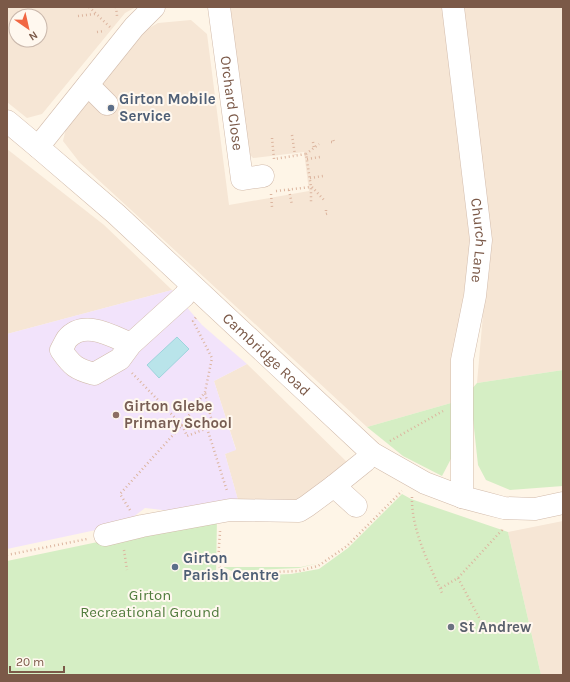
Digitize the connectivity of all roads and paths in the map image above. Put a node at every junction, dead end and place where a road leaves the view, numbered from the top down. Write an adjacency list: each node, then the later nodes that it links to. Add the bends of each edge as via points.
1 (89, 7): 5 (path)
2 (154, 7): 8 (street, via 134,27)
3 (219, 7): 23 (street, Orchard Close, via 242,180)
4 (453, 7): 40 (street, Church Lane, via 481,240 475,296 462,360)
5 (96, 13): 6 (path); 7 (path)
6 (78, 16)
7 (113, 30)
8 (88, 85): 9 (street); 17 (street)
9 (107, 104)
10 (7, 121): 17 (street, Cambridge Road)
11 (292, 135): 20 (path)
12 (272, 138): 20 (path, via 274,159)
13 (333, 139): 15 (path, via 334,142)
14 (313, 142): 18 (path)
15 (331, 142)
16 (319, 144): 18 (path)
17 (38, 147): 36 (street, Cambridge Road, via 116,214)
18 (314, 148): 19 (path)
19 (306, 154): 20 (path); 22 (path)
20 (295, 155)
21 (320, 157): 22 (path)
22 (307, 159): 25 (path)
23 (263, 176)
24 (323, 176): 25 (path)
25 (310, 178): 26 (path)
26 (311, 187): 27 (path); 29 (path); 31 (path)
27 (289, 190): 32 (path); 33 (path, via 270,192)
28 (326, 195): 29 (path)
29 (320, 196): 30 (path)
30 (324, 200)
31 (312, 202)
32 (292, 204)
33 (272, 207)
34 (326, 210): 35 (path, via 326,214)
35 (329, 213)
36 (192, 286): 38 (street); 44 (street, Cambridge Road)
37 (192, 321): 39 (path, via 212,358)
38 (126, 352): 41 (path)
39 (205, 392): 41 (path); 42 (path, via 213,426)
40 (462, 400): 43 (path); 48 (street, Church Lane)
41 (182, 425): 42 (path, via 187,436); 53 (path, via 120,494)
42 (207, 428): 49 (path)
43 (389, 441)
44 (372, 453): 45 (street); 48 (street, Cambridge Road, via 425,483)
45 (334, 486): 49 (street, via 299,511 230,510); 51 (street)
46 (404, 490): 49 (path, via 347,546 318,568 299,572 224,575 220,572 218,566)
47 (412, 495): 57 (path, via 421,546)
48 (462, 497): 52 (street, Cambridge Road)
49 (224, 502): 53 (street)
50 (563, 502): 52 (street, Cambridge Road, via 535,509)
51 (356, 506)
52 (504, 508): 56 (path, via 502,530)
53 (142, 526): 54 (street)
54 (105, 535): 55 (path)
55 (7, 555)
56 (458, 578): 57 (path); 59 (path)
57 (441, 588): 58 (path)
58 (442, 593)
59 (484, 627)

